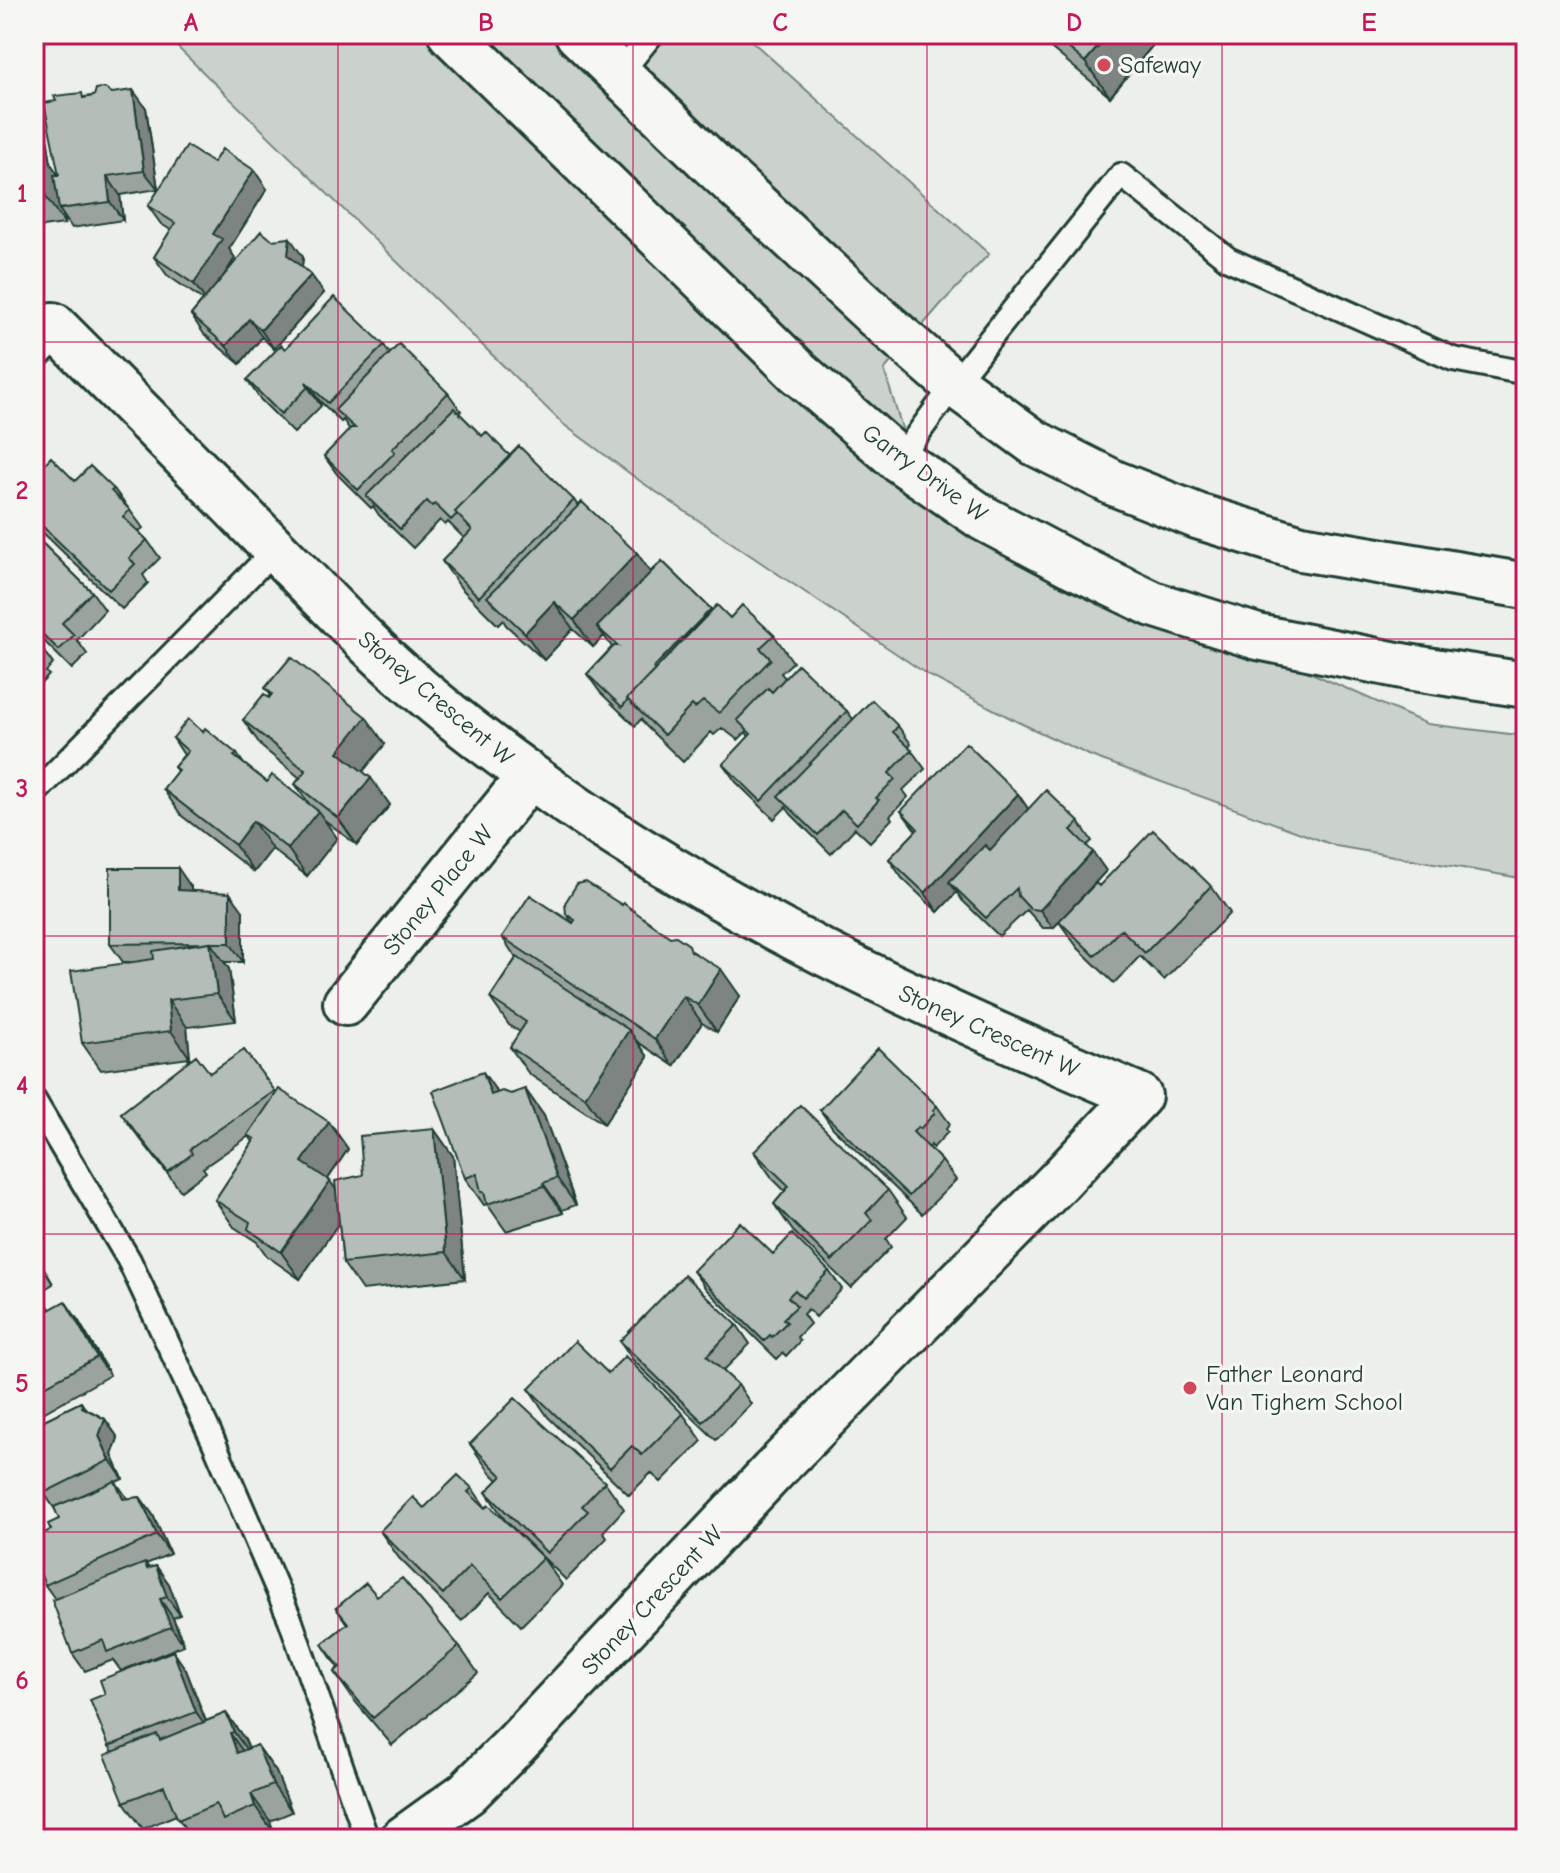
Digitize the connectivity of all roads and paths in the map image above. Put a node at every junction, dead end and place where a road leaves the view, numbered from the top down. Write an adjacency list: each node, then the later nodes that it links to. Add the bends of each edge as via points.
1 (451, 34): 8 (street, Garry Drive W, via 798,372)
2 (578, 34): 4 (street)
3 (652, 34): 4 (lane)
4 (619, 75): 7 (street)
5 (40, 326): 9 (street, Stoney Crescent W)
6 (1526, 373): 7 (lane, via 1453,359 1228,259 1121,175)
7 (954, 384): 8 (lane); 10 (street, via 1035,443 1114,483 1197,516 1301,548)
8 (899, 460): 11 (street, Garry Drive W, via 983,518 1153,604 1258,637)
9 (276, 549): 12 (street, Stoney Crescent W, via 375,649); 13 (lane)
10 (1526, 586)
11 (1526, 685)
12 (530, 776): 14 (street, Stoney Place W); 17 (street, Stoney Crescent W, via 745,911 880,982 1139,1096 516,1744 467,1793)
13 (34, 794)
14 (346, 1003)
15 (34, 1100): 16 (lane, via 129,1260 212,1438 290,1619)
16 (367, 1839)
17 (403, 1839)

